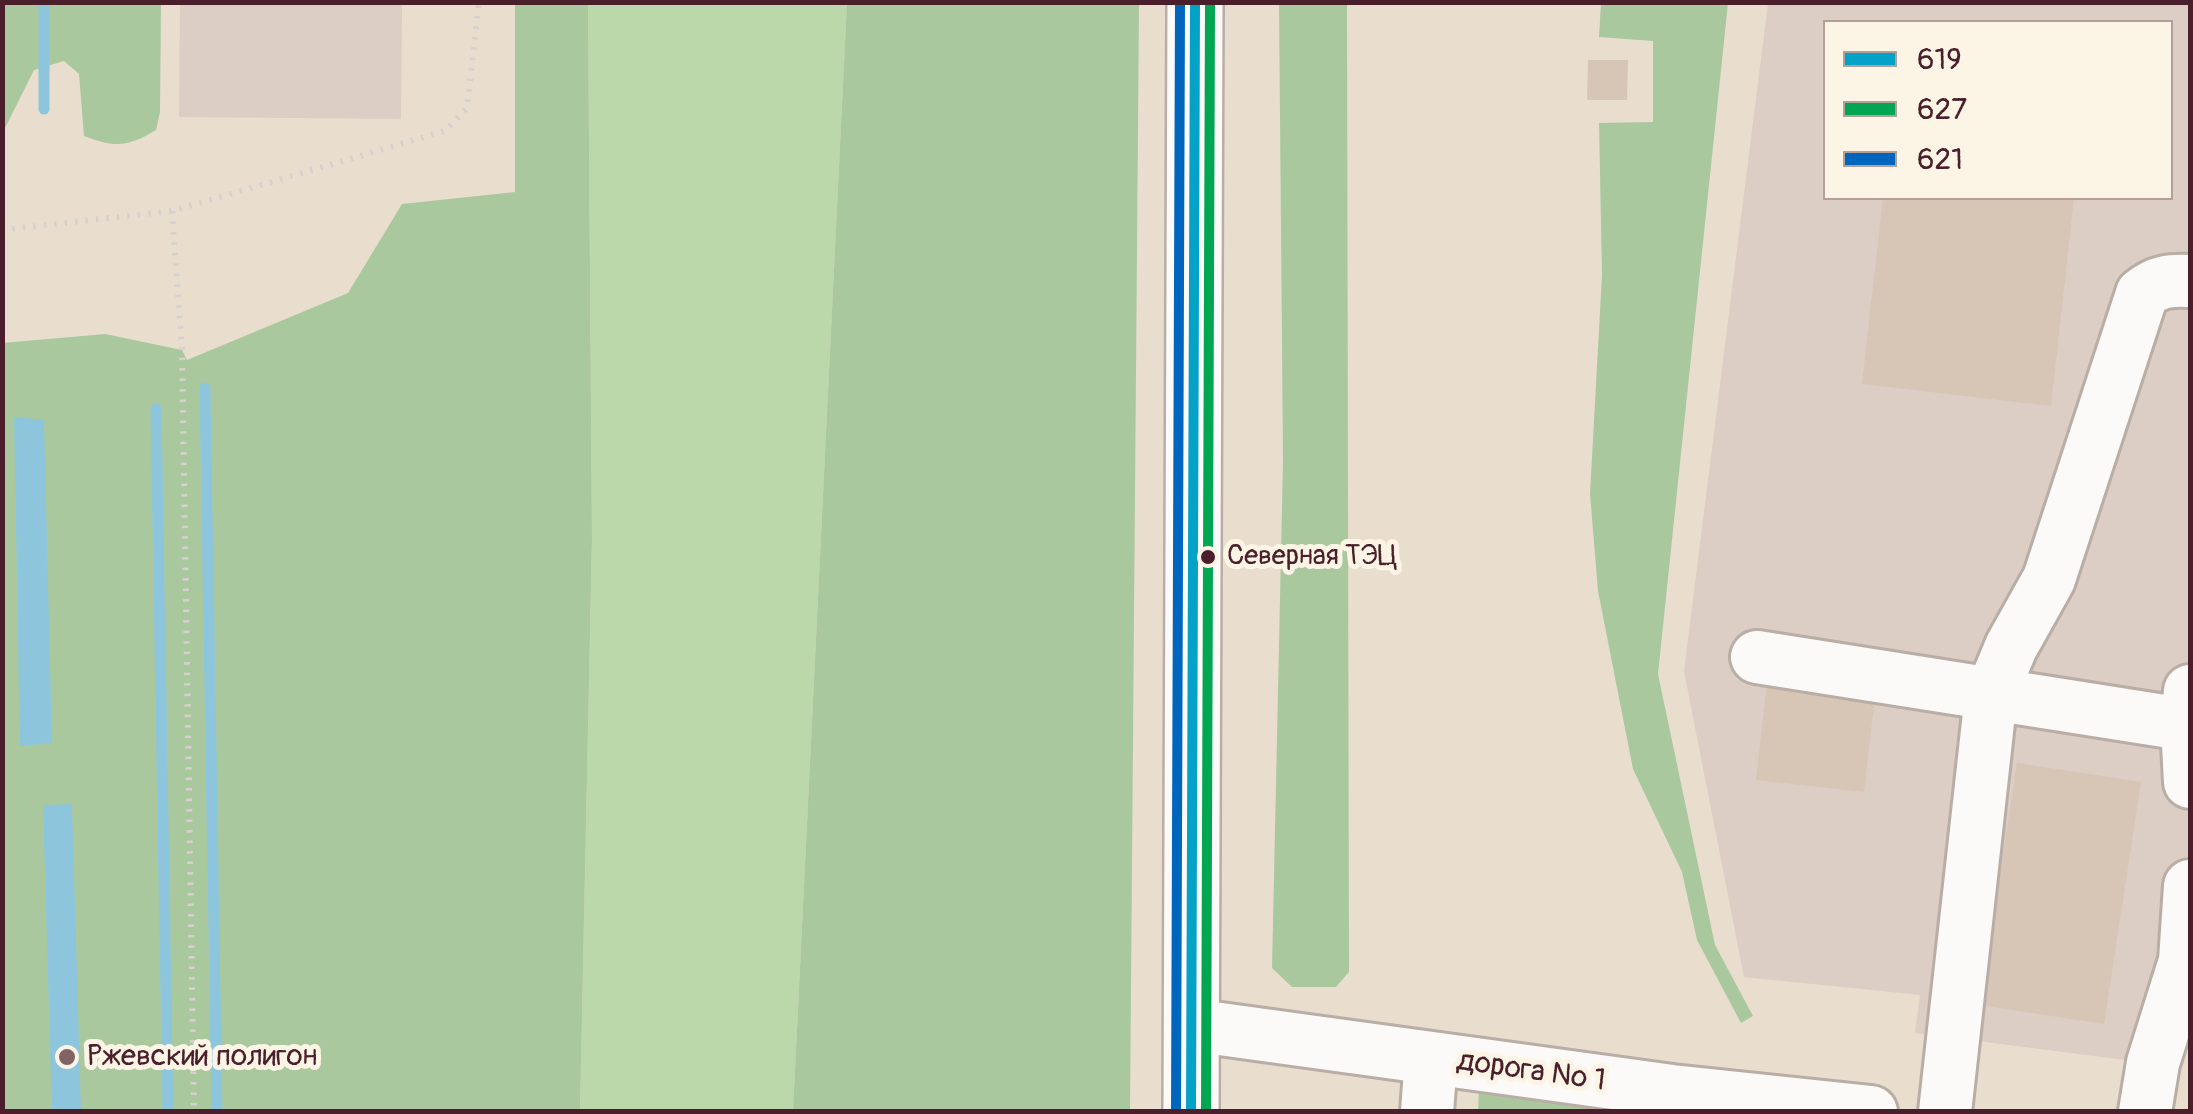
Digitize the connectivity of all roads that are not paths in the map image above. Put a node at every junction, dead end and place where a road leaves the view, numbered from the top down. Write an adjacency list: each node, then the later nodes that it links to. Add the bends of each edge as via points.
1 (1195, 2): 8 (main road)
2 (2190, 282): 4 (street, via 2152,285 2142,294 2049,580)
3 (1757, 657): 4 (street)
4 (1991, 695): 5 (street); 14 (street)
5 (2189, 714): 6 (street)
6 (2190, 782)
7 (2190, 886): 15 (street, via 2184,962)
8 (1192, 1025): 9 (street, дорога № 1); 11 (main road)
9 (1431, 1058): 10 (street, дорога № 1); 12 (street)
10 (1675, 1102): 13 (street, дорога № 1)
11 (1190, 1112)
12 (1427, 1112)
13 (1871, 1112)
14 (1945, 1112)
15 (2145, 1112)

